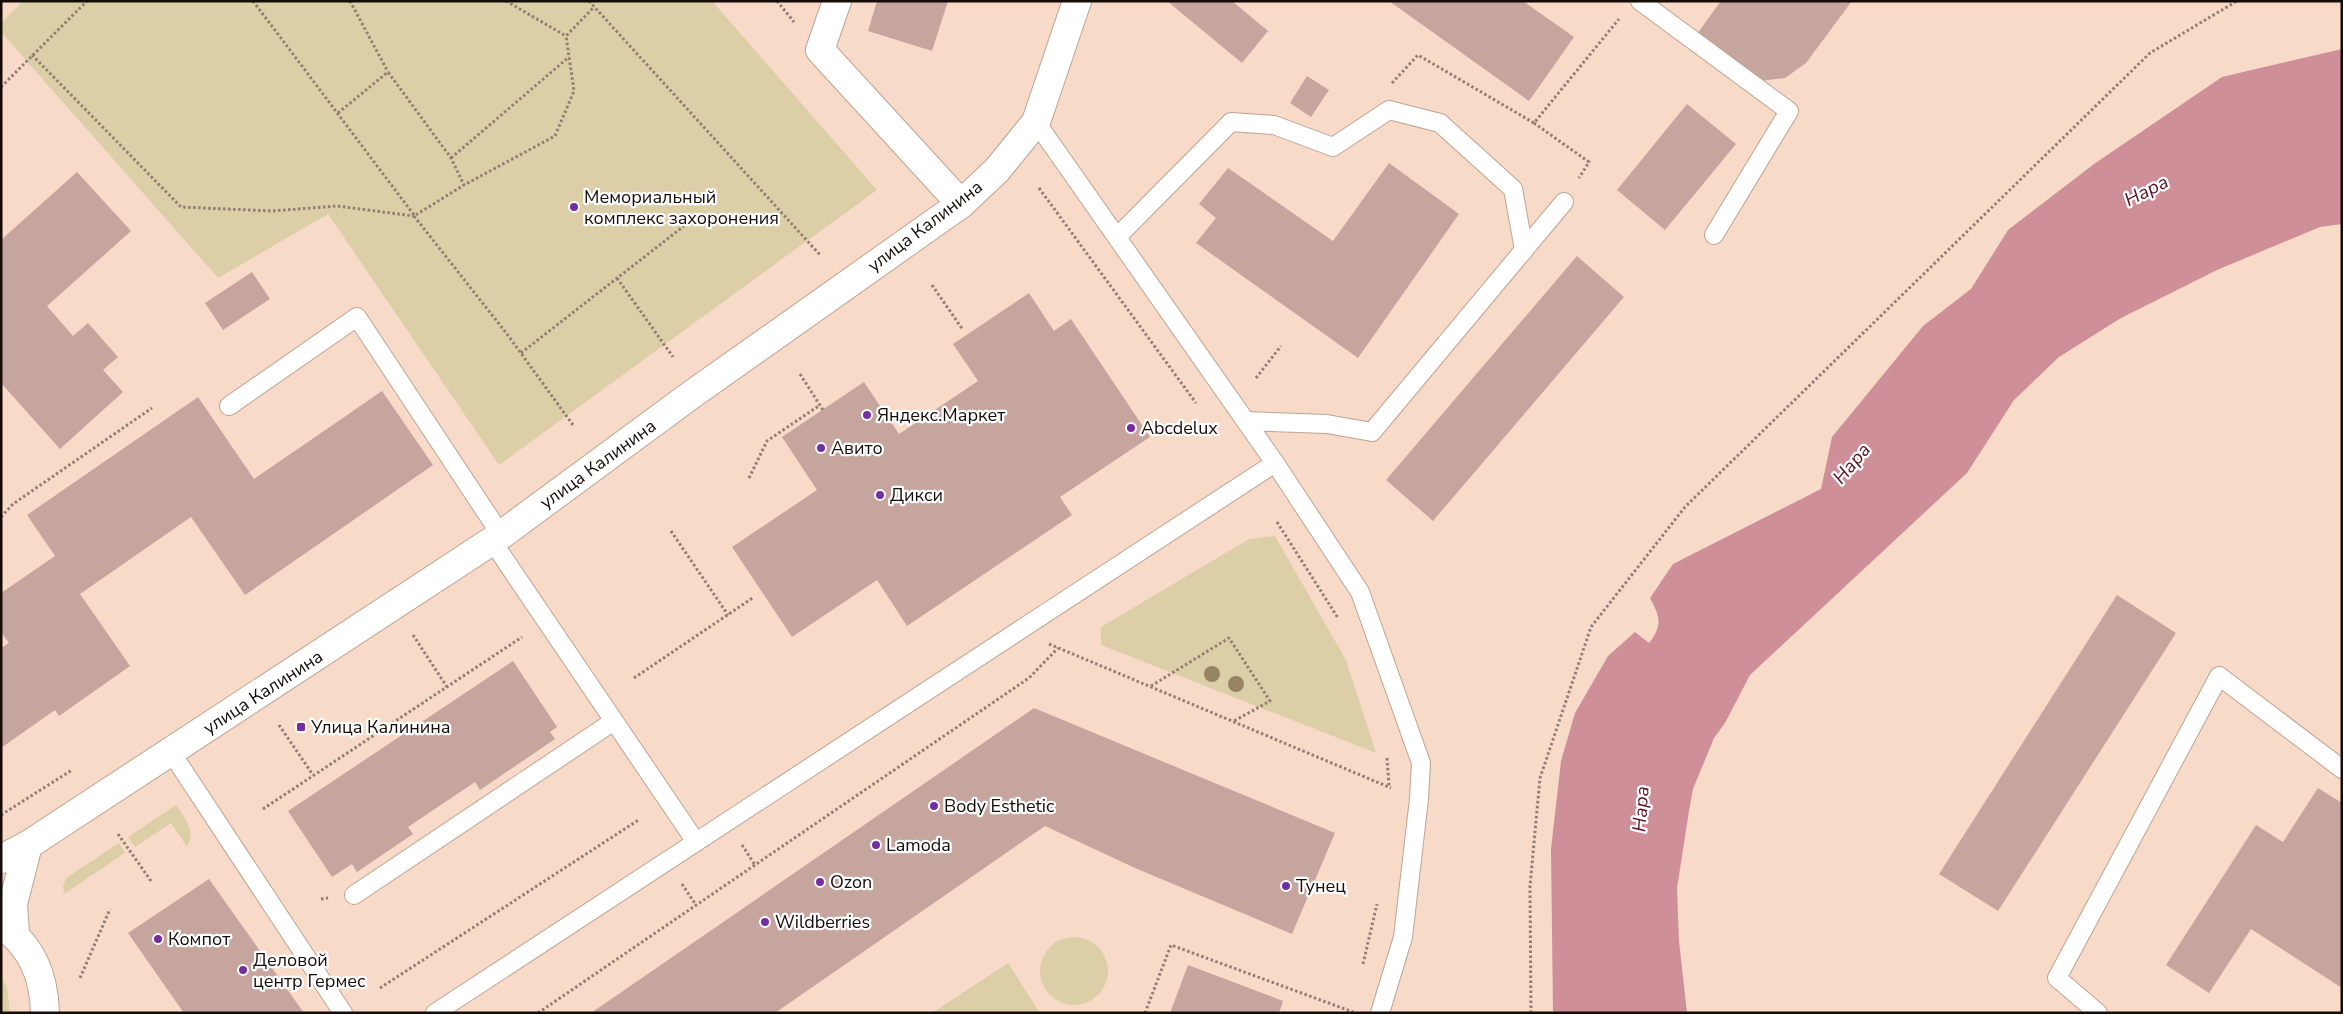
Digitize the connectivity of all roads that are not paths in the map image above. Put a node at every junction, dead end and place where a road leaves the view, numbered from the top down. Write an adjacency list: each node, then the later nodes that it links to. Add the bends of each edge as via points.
1 (837, 1): 6 (street, via 820,50)
2 (1077, 1): 4 (street, улица Калинина)
3 (1640, 1): 7 (lane, via 1789,110)
4 (1036, 122): 6 (street, улица Калинина, via 997,170); 8 (lane)
5 (1564, 202): 9 (lane)
6 (961, 204): 13 (street, улица Калинина, via 691,395)
7 (1714, 235)
8 (1117, 238): 9 (lane, via 1231,122 1274,125 1334,147 1389,110 1440,123 1513,189); 11 (lane)
9 (1524, 250): 11 (lane, via 1372,432 1327,424)
10 (229, 406): 13 (lane, via 358,317)
11 (1246, 421): 12 (lane)
12 (1275, 463): 17 (lane); 25 (lane, via 1360,592 1421,763 1403,937)
13 (497, 538): 14 (lane); 15 (street, улица Калинина)
14 (614, 721): 17 (lane); 20 (lane)
15 (171, 752): 18 (street, улица Калинина); 23 (lane)
16 (2342, 769): 26 (lane, via 2219,676 2058,978)
17 (696, 842): 24 (lane)
18 (28, 845): 19 (street, улица Калинина); 21 (street)
19 (1, 859)
20 (354, 895)
21 (8, 929): 22 (street, via 29,951 39,972)
22 (45, 1013)
23 (343, 1013)
24 (435, 1013)
25 (1380, 1013)
26 (2098, 1013)

